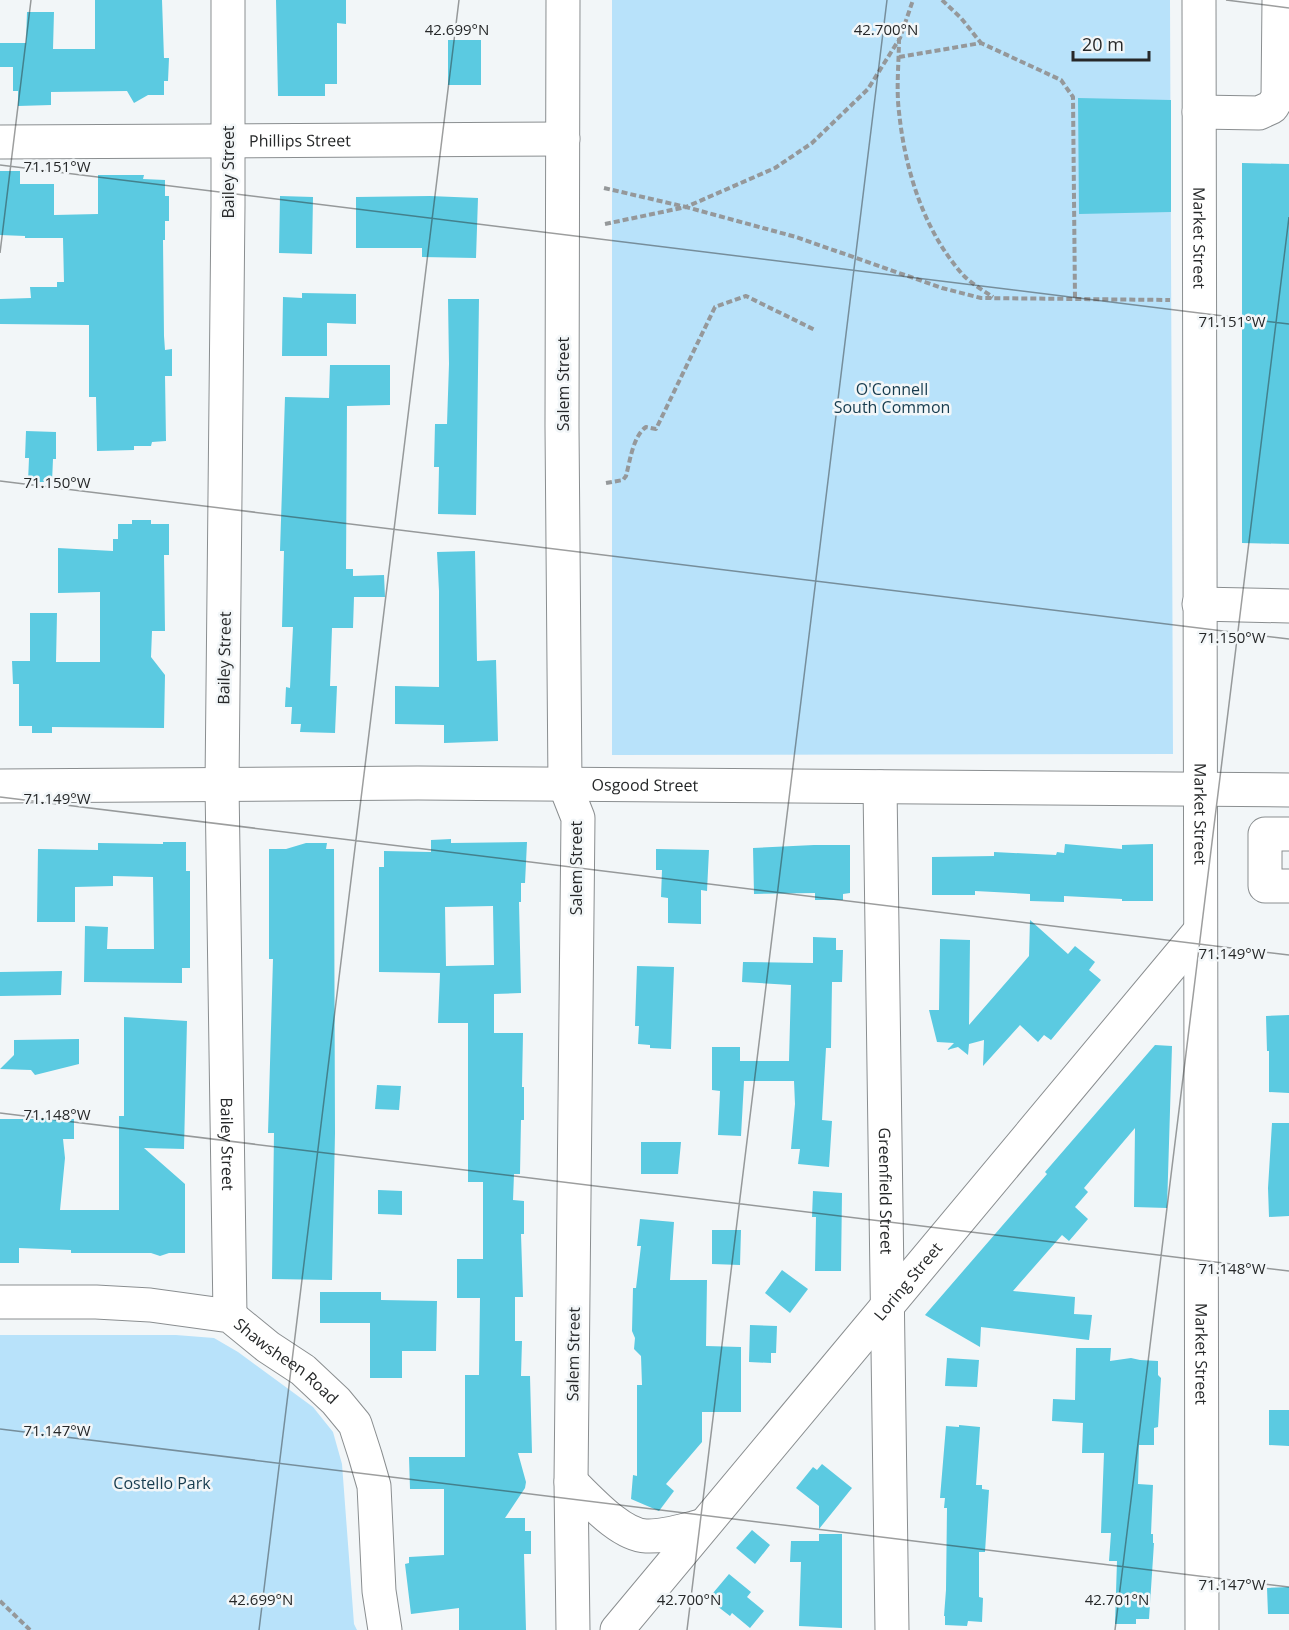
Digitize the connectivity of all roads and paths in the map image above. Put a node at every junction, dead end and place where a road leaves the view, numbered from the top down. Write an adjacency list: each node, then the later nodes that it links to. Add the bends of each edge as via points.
1 (228, 0): 13 (street, Bailey Street)
2 (563, 0): 11 (street, Salem Street)
3 (911, 0): 7 (path)
4 (942, 0): 8 (path, via 962,18)
5 (1199, 0): 10 (street, Market Street)
6 (1279, 0): 10 (street, via 1278,97 1272,107 1258,113)
7 (900, 38): 9 (path); 15 (path, via 868,89 812,143 775,168)
8 (981, 44): 9 (path); 18 (path, via 1061,80 1073,97)
9 (899, 57): 17 (path, via 898,110 925,218 966,278)
10 (1199, 112): 22 (street, Market Street)
11 (563, 139): 13 (street, Phillips Street); 24 (street, Salem Street)
12 (0, 142): 13 (street, Phillips Street)
13 (228, 142): 25 (street, Bailey Street)
14 (604, 188): 15 (path)
15 (686, 207): 16 (path); 17 (path, via 796,237 942,288)
16 (605, 224)
17 (995, 298): 18 (path)
18 (1076, 299): 19 (path)
19 (1175, 300)
20 (815, 330): 21 (path, via 746,296 715,307 656,429 642,430 626,476)
21 (606, 483)
22 (1199, 604): 23 (street); 28 (street, Market Street)
23 (1289, 606)
24 (566, 784): 25 (street, Osgood Street); 27 (street, Osgood Street); 36 (street, Salem Street, via 578,818)
25 (222, 785): 26 (street, Osgood Street); 35 (street, Bailey Street)
26 (0, 786)
27 (880, 787): 28 (street, Osgood Street); 34 (street, Greenfield Street)
28 (1199, 789): 29 (street, Osgood Street); 32 (street, Market Street)
29 (1289, 790)
30 (1289, 834): 31 (street, via 1265,834 1266,886)
31 (1289, 886)
32 (1200, 931): 34 (street, Loring Street); 44 (street, Market Street)
33 (0, 1302): 35 (street, Shawsheen Road, via 140,1304)
34 (886, 1305): 37 (street, Loring Street); 43 (street, Greenfield Street)
35 (230, 1316): 40 (street, Shawsheen Road, via 303,1370 355,1424 374,1486)
36 (572, 1482): 37 (street, via 605,1515 644,1536); 41 (street, Salem Street)
37 (701, 1526): 42 (street, Loring Street)
38 (0, 1601): 39 (path)
39 (30, 1630)
40 (384, 1630)
41 (573, 1630)
42 (617, 1630)
43 (892, 1630)
44 (1202, 1630)

